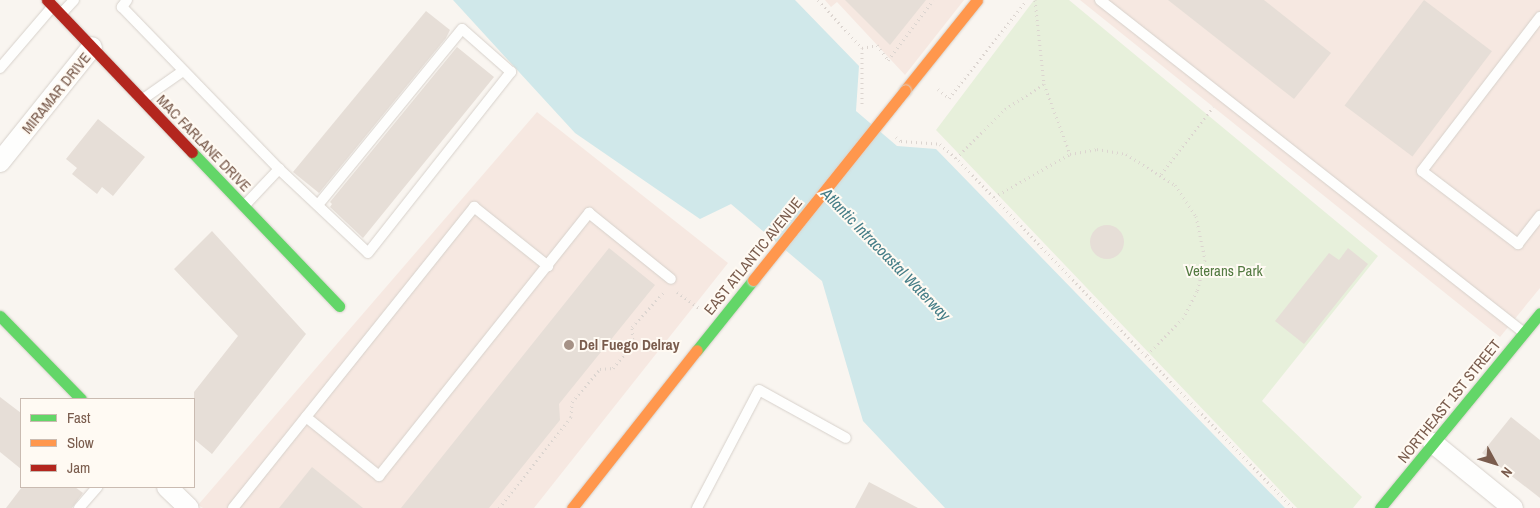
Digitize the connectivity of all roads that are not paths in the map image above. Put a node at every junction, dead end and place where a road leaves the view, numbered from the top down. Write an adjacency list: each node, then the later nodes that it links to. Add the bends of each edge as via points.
1 (74, 0): 5 (lane)
2 (127, 0): 9 (lane, via 122,7)
3 (977, 0): 31 (street, EAST ATLANTIC AVENUE, bridge)
4 (1100, 0): 21 (lane)
5 (53, 7): 7 (street, MAC FARLANE DRIVE); 8 (lane)
6 (1540, 17): 15 (lane, via 1422,171 1518,244)
7 (92, 47): 10 (street, MAC FARLANE DRIVE); 11 (street, MIRAMAR DRIVE)
8 (0, 68)
9 (183, 71): 10 (lane); 12 (lane)
10 (142, 99): 13 (street, MAC FARLANE DRIVE)
11 (0, 162)
12 (279, 169): 13 (lane); 14 (lane)
13 (244, 206): 18 (street, MAC FARLANE DRIVE)
14 (318, 206): 14 (lane, via 368,252 511,72 462,29)
15 (1540, 216)
16 (548, 266): 17 (lane, via 589,213); 23 (lane, via 379,476); 23 (lane, via 474,207)
17 (671, 279)
18 (339, 306)
19 (1540, 313): 21 (street, NORTHEAST 1ST STREET)
20 (0, 316): 22 (street)
21 (1523, 333): 25 (street, NORTHEAST 1ST STREET)
22 (80, 398)
23 (306, 417): 30 (lane)
24 (846, 438): 32 (lane, via 759,390)
25 (1433, 443): 33 (street, NORTHEAST 1ST STREET); 34 (street)
26 (96, 488): 28 (lane)
27 (168, 488): 29 (street)
28 (79, 508)
29 (189, 508)
30 (233, 508)
31 (572, 508)
32 (697, 508)
33 (1380, 508)
34 (1513, 508)

